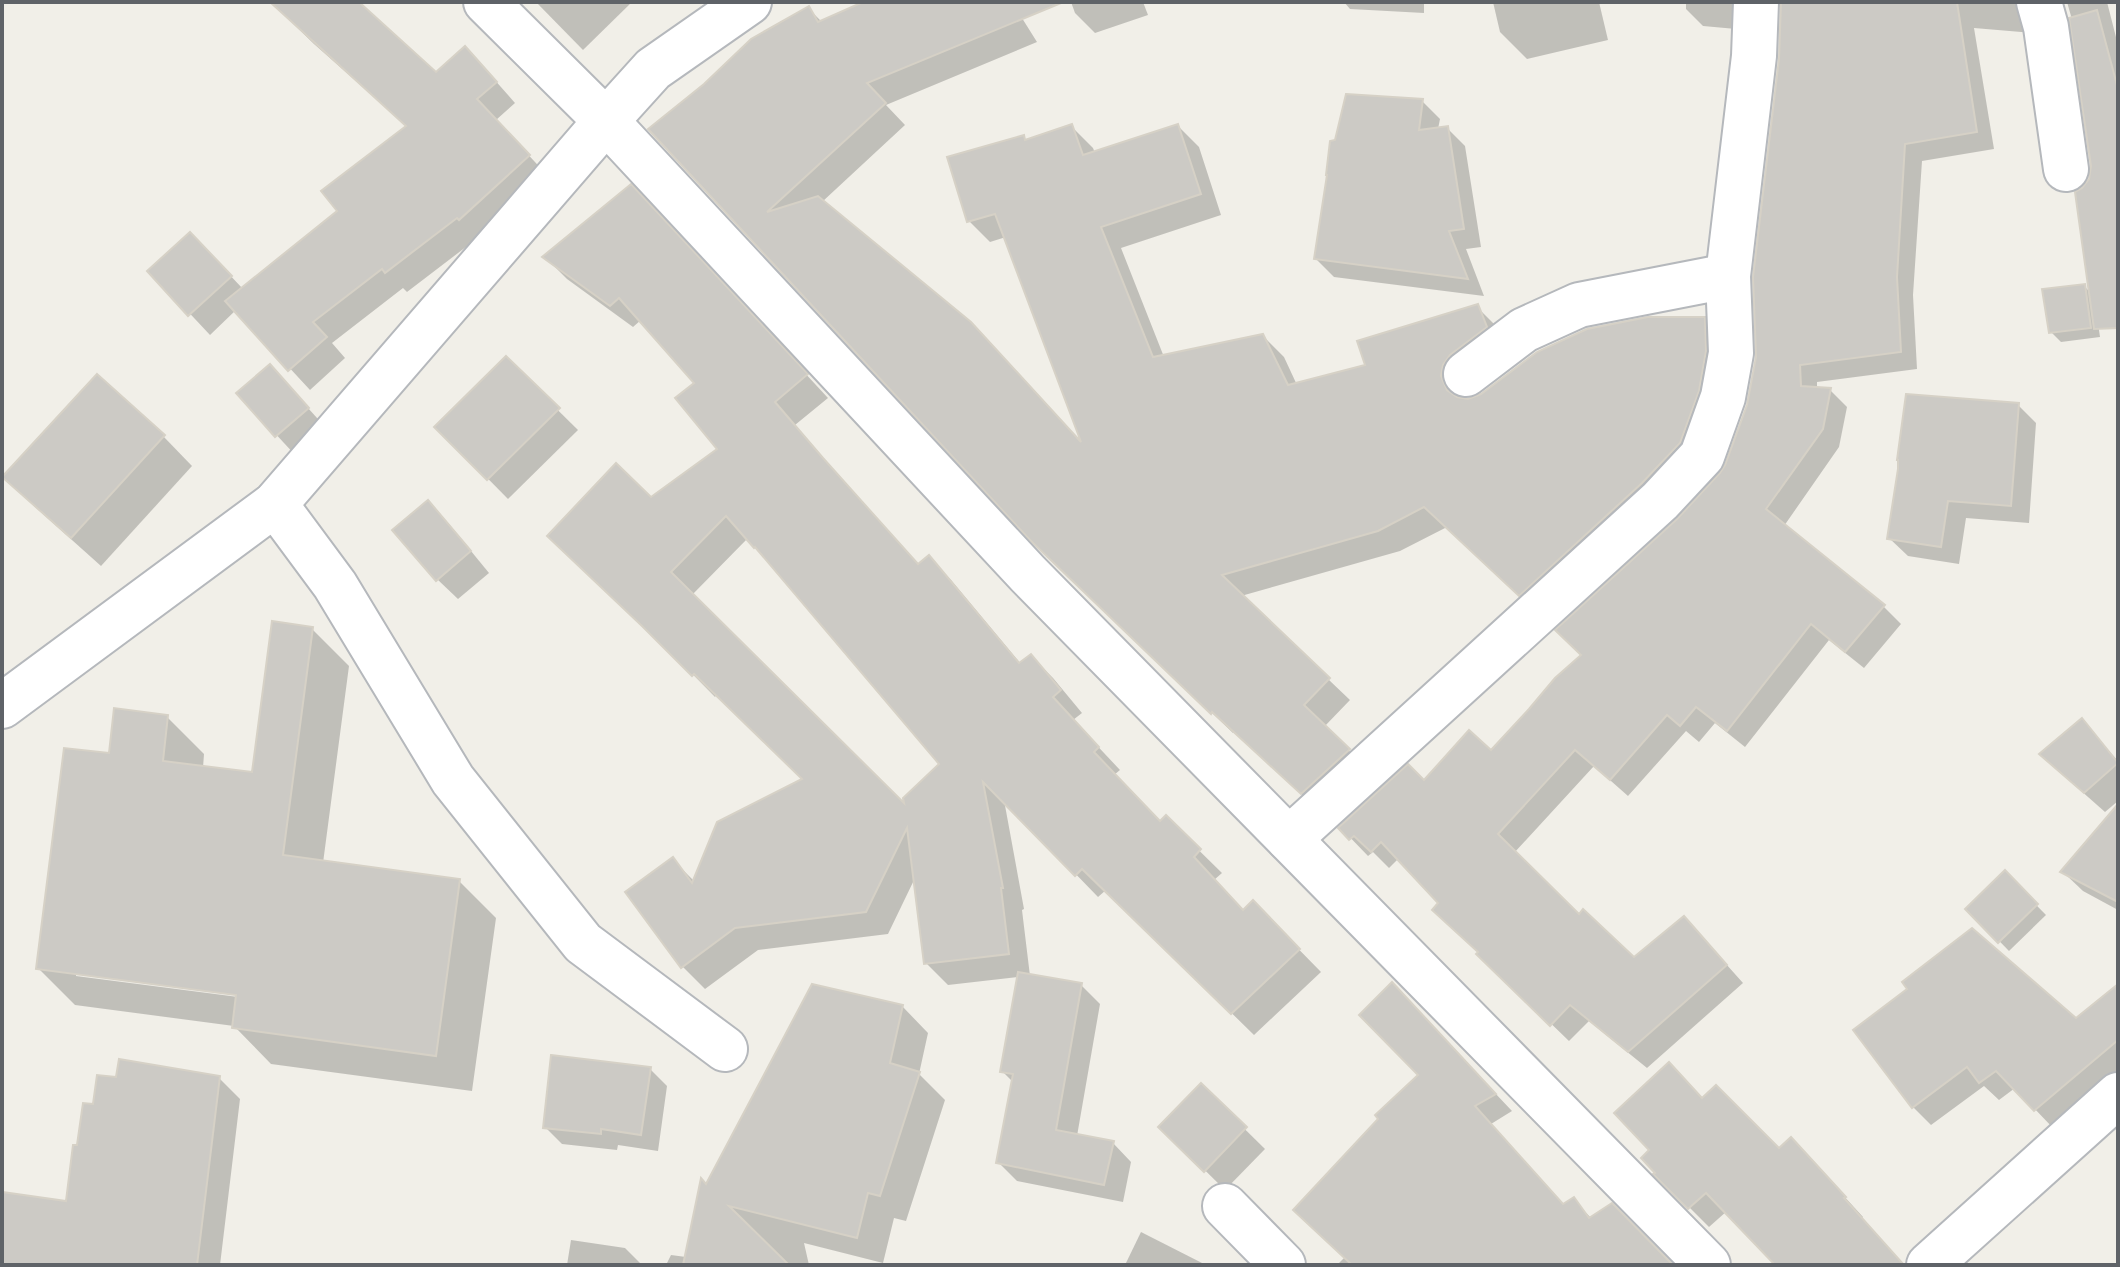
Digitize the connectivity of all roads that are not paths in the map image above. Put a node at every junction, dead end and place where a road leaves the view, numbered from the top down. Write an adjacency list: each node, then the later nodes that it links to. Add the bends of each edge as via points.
1 (486, 2): 5 (street)
2 (749, 2): 5 (street, via 653,69)
3 (1756, 2): 7 (street)
4 (2039, 2): 6 (street)
5 (606, 121): 9 (street); 11 (street, via 1028,574)
6 (2066, 169)
7 (1728, 276): 8 (street, via 1579,305 1524,330); 11 (street, via 1731,353 1723,397 1702,456 1660,501)
8 (1466, 374)
9 (275, 504): 10 (street); 12 (street, via 335,585 453,780 583,943)
10 (2, 706)
11 (1289, 839): 16 (street)
12 (725, 1049)
13 (2118, 1095): 17 (street)
14 (1225, 1206): 15 (street)
15 (1283, 1265)
16 (1708, 1265)
17 (1929, 1265)

